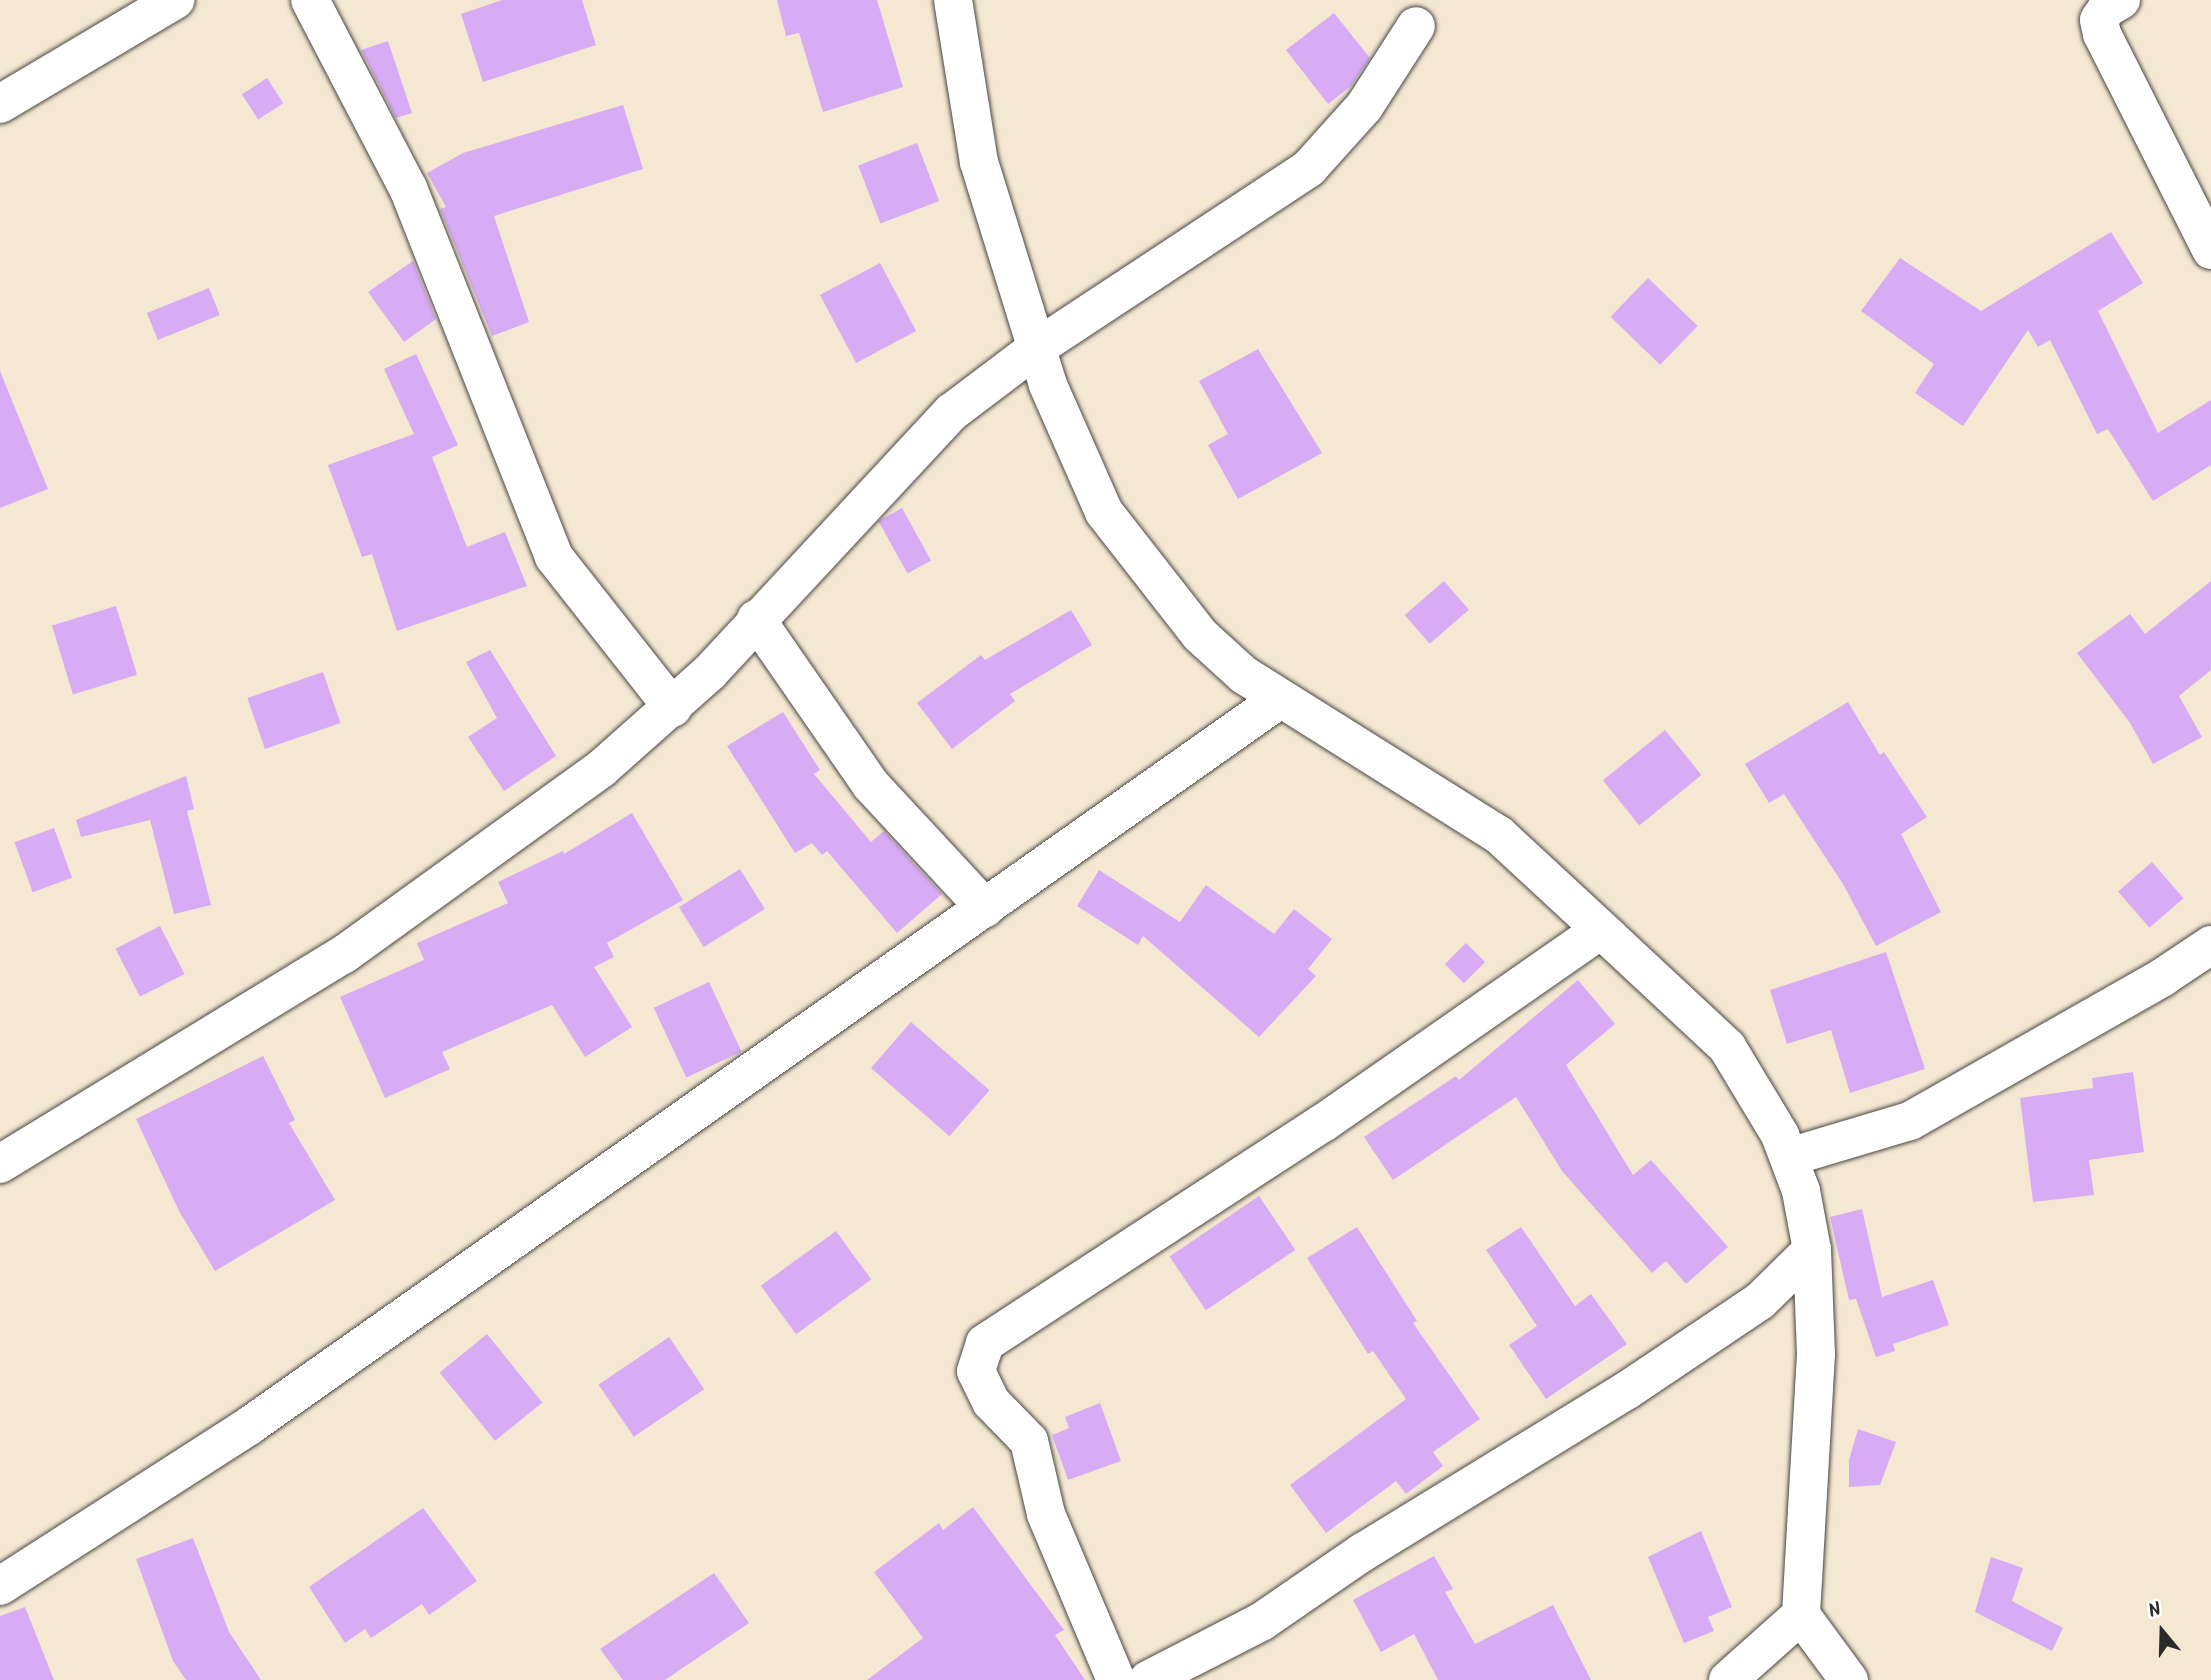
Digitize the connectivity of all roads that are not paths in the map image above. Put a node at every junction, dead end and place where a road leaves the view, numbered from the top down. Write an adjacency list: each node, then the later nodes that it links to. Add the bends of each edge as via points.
1 (175, 0): 6 (street)
2 (310, 0): 11 (street, via 408,188 554,557)
3 (953, 0): 8 (street, via 979,162)
4 (2121, 0): 7 (street, via 2099,20 2102,34)
5 (1416, 26): 8 (street, via 1364,107 1310,168)
6 (0, 104)
7 (2211, 250)
8 (1038, 347): 9 (street, via 952,412); 10 (street, via 1048,385 1104,512 1200,635 1244,675)
9 (756, 619): 11 (street); 12 (street, via 871,785)
10 (1280, 699): 12 (street); 13 (street, via 1499,835)
11 (673, 708): 16 (street, via 602,768 343,955)
12 (985, 908): 18 (street, via 248,1426)
13 (1599, 931): 15 (street, via 1727,1046); 20 (street, via 1323,1123 985,1343 976,1371 991,1402 1030,1441 1046,1514)
14 (2211, 945): 15 (street, via 1910,1121)
15 (1788, 1157): 17 (street, via 1801,1191)
16 (0, 1164)
17 (1812, 1250): 19 (street, via 1816,1354); 21 (street, via 1760,1301 1626,1391 1363,1552 1261,1622)
18 (0, 1586)
19 (1801, 1615): 22 (street); 23 (street)
20 (1116, 1680)
21 (1148, 1680)
22 (1728, 1680)
23 (1849, 1680)

